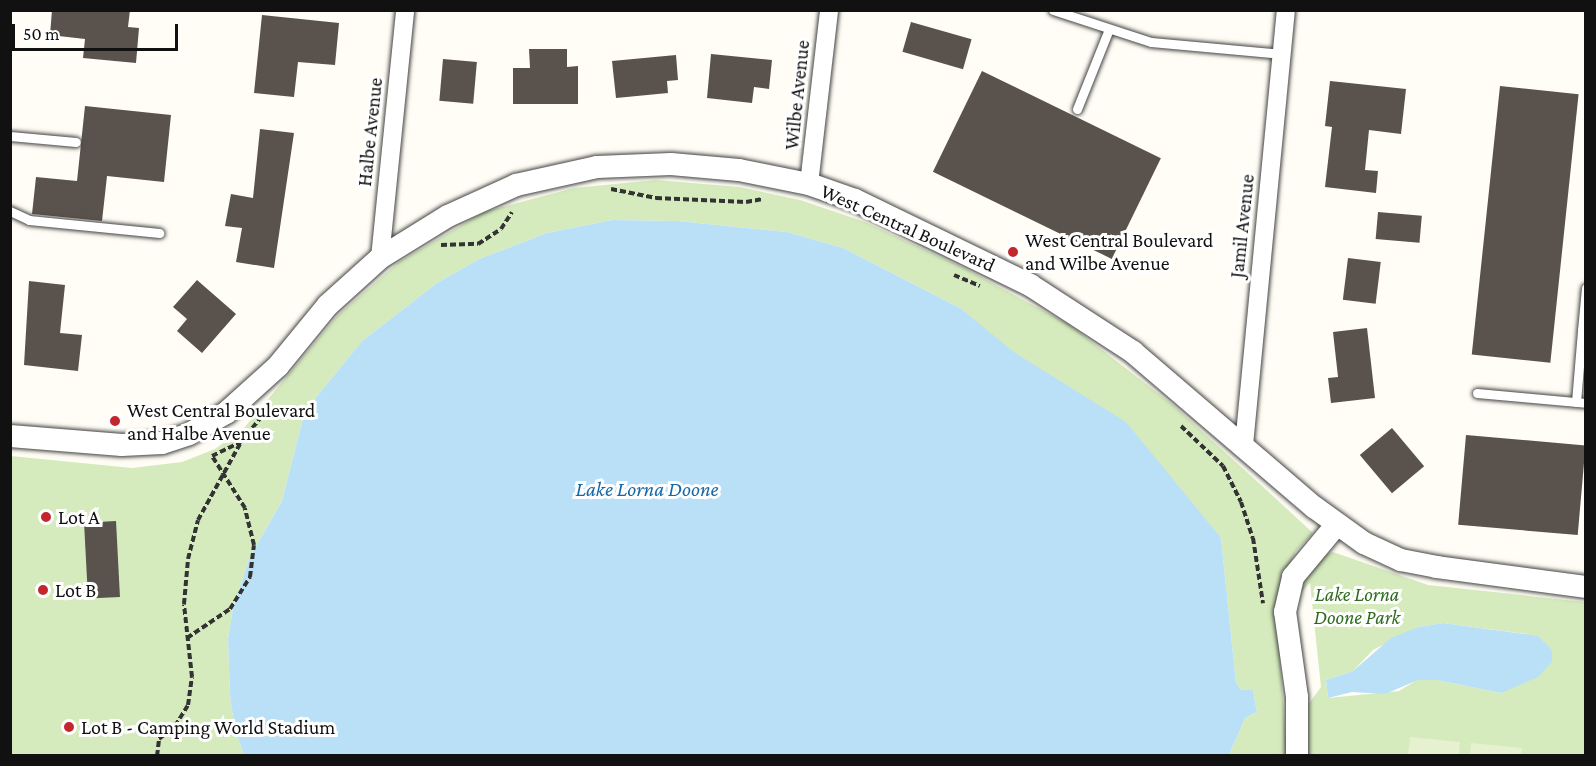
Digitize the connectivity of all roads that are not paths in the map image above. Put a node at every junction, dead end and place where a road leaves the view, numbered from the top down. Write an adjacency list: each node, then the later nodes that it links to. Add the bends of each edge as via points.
1 (405, 10): 13 (street, Halbe Avenue)
2 (829, 10): 10 (street, Wilbe Avenue)
3 (1053, 10): 5 (lane)
4 (1286, 10): 6 (street, Jamil Avenue)
5 (1109, 29): 6 (lane, via 1152,42); 7 (lane)
6 (1282, 54): 19 (street, Jamil Avenue)
7 (1077, 110)
8 (10, 136): 9 (lane)
9 (76, 142)
10 (810, 184): 13 (street, West Central Boulevard, via 739,170 671,164 597,167 516,185 448,216); 19 (street, West Central Boulevard, via 855,200 1030,285 1133,352)
11 (10, 211): 12 (lane, via 29,220)
12 (159, 233)
13 (380, 258): 18 (street, West Central Boulevard, via 328,305 278,366 226,413 189,434 162,443 122,445)
14 (1586, 288): 15 (lane)
15 (1584, 330): 17 (lane)
16 (1477, 393): 17 (lane)
17 (1581, 402)
18 (10, 436)
19 (1244, 445): 20 (street, West Central Boulevard)
20 (1337, 524): 21 (street, West Central Boulevard, via 1364,543 1401,560); 22 (street, via 1293,577 1285,612 1297,697)
21 (1586, 586)
22 (1297, 756)

